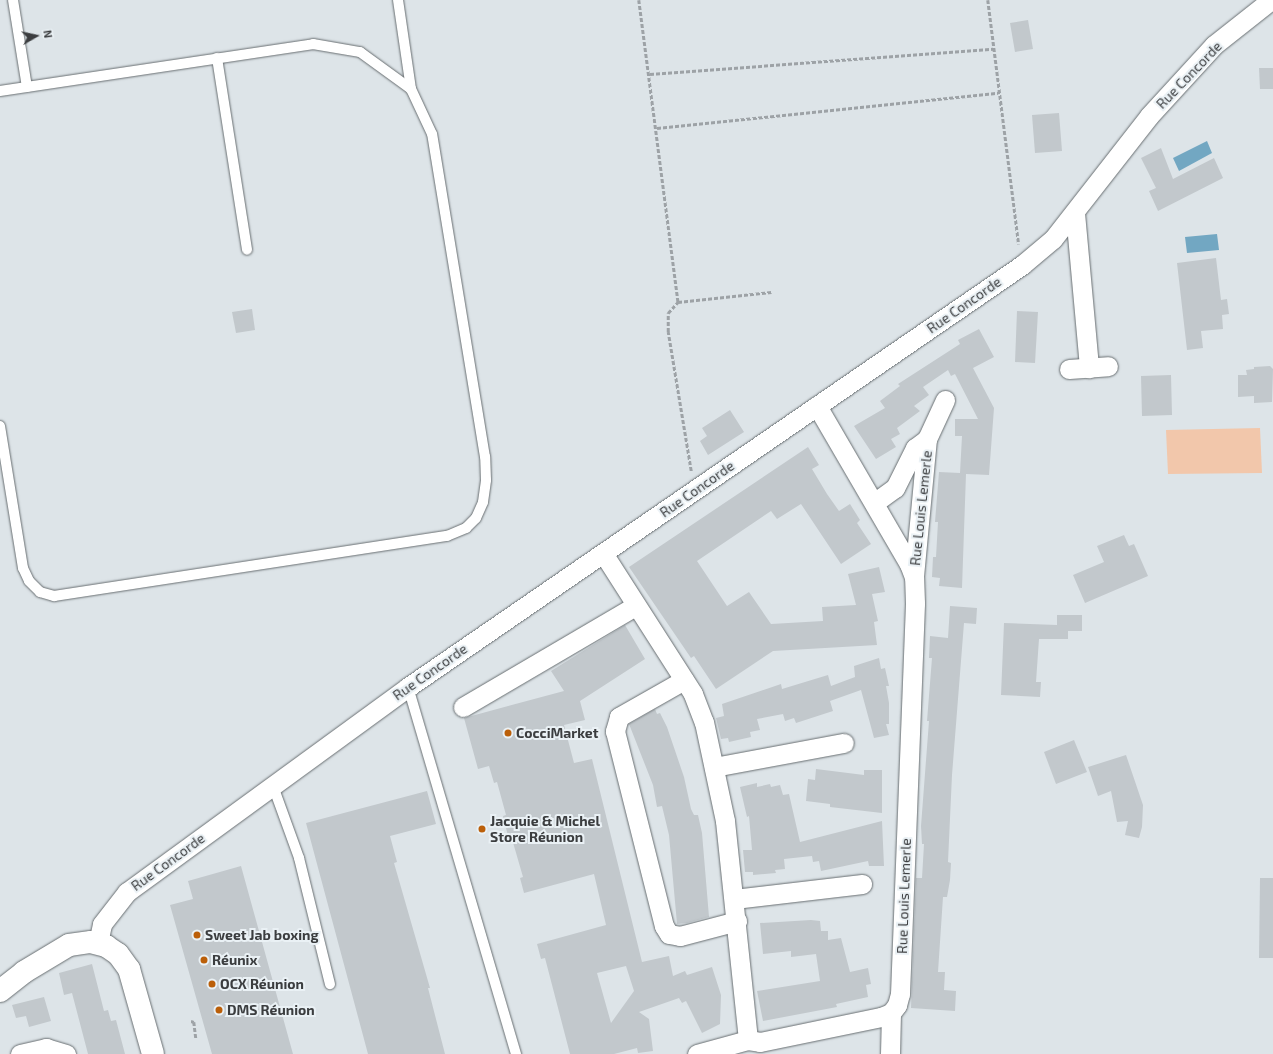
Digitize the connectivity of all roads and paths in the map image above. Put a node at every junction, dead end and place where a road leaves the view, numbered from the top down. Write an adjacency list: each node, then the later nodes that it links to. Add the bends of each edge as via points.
1 (13, 0): 9 (lane)
2 (398, 0): 10 (lane)
3 (639, 0): 8 (path)
4 (988, 0): 6 (path)
5 (1271, 0): 14 (street, Rue Concorde, via 1214,45 1154,111)
6 (993, 49): 8 (path); 12 (path)
7 (217, 58): 9 (lane); 10 (lane, via 313,44 336,46 360,52); 15 (lane)
8 (650, 74): 13 (path)
9 (27, 86): 11 (lane)
10 (411, 89): 24 (lane, via 432,134 485,457 486,480 483,502 476,518 466,528 447,536 54,596 40,592 29,581 23,568)
11 (0, 91)
12 (998, 93): 13 (path); 16 (path)
13 (657, 128): 18 (path)
14 (1075, 213): 16 (street, Rue Concorde, via 1053,239); 20 (street)
15 (247, 250)
16 (1022, 265): 23 (street, Rue Concorde)
17 (770, 292): 18 (path)
18 (678, 302): 26 (path, via 668,313 668,332)
19 (1108, 366): 20 (street)
20 (1089, 368): 21 (street)
21 (1069, 369)
22 (944, 400): 25 (street, Rue Louis Lemerle)
23 (817, 406): 26 (street, Rue Concorde); 27 (street, Rue Louis Lemerle)
24 (0, 426)
25 (927, 439): 27 (street, Rue Louis Lemerle, via 915,448 895,488); 29 (street, Rue Louis Lemerle)
26 (694, 491): 28 (street, Rue Concorde)
27 (874, 503): 29 (street, Rue Louis Lemerle)
28 (603, 553): 30 (street); 32 (street, Rue Concorde)
29 (914, 578): 45 (street, Rue Louis Lemerle, via 900,994)
30 (635, 606): 31 (street); 33 (street)
31 (684, 680): 35 (street, via 704,722); 39 (street, via 619,717 615,731 664,926 669,934 680,936)
32 (408, 687): 36 (street, Rue Concorde); 52 (lane)
33 (463, 707)
34 (844, 743): 35 (street)
35 (714, 767): 38 (street, via 725,821)
36 (273, 786): 40 (street, Rue Concorde, via 127,892 102,924); 43 (lane, via 299,858)
37 (862, 884): 38 (street)
38 (734, 899): 39 (street)
39 (737, 921): 48 (street)
40 (98, 943): 41 (main road, via 69,945); 51 (main road, via 118,954 128,969)
41 (24, 972): 42 (main road); 44 (main road)
42 (0, 978)
43 (330, 984)
44 (0, 991)
45 (891, 1013): 48 (street, via 760,1042); 54 (street)
46 (191, 1021): 47 (path, via 194,1022)
47 (196, 1038)
48 (748, 1040): 53 (street)
49 (20, 1054): 50 (street, via 46,1048)
50 (66, 1054)
51 (153, 1054)
52 (516, 1054)
53 (697, 1054)
54 (890, 1054)

